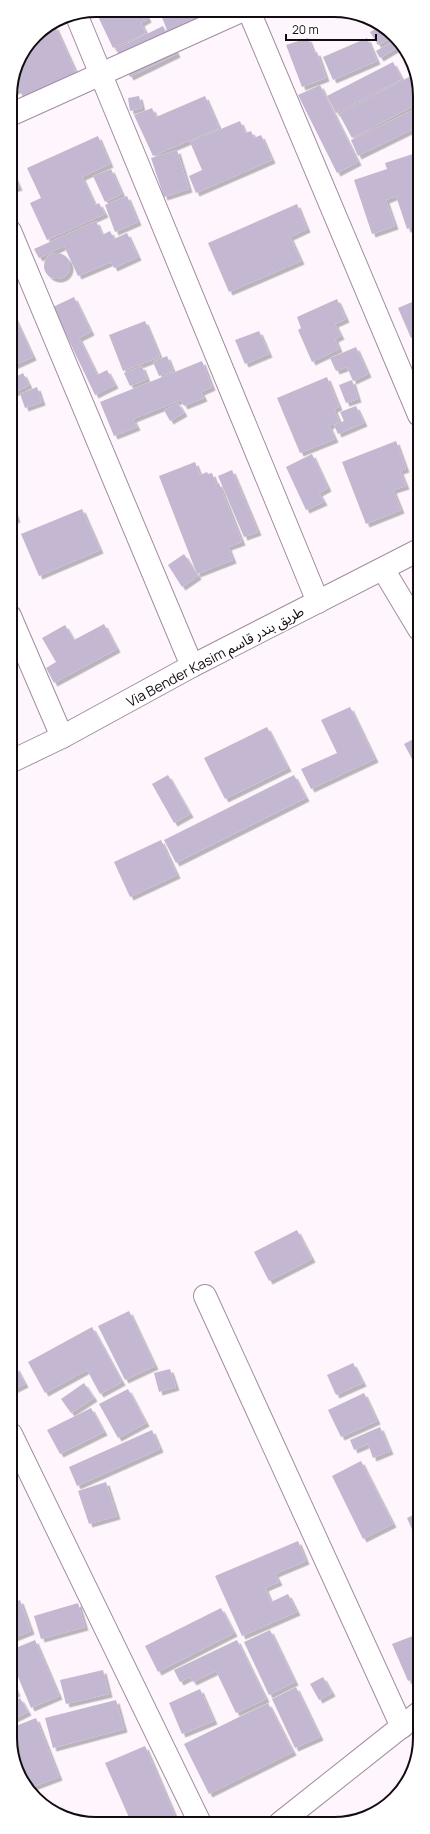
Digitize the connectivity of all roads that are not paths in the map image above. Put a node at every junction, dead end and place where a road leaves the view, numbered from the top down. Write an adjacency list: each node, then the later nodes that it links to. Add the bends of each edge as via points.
1 (228, 17): 4 (street)
2 (252, 17): 7 (street)
3 (78, 20): 4 (street)
4 (101, 74): 5 (street); 10 (street)
5 (17, 112)
6 (17, 248): 13 (street)
7 (413, 401)
8 (413, 553): 9 (street, Via Bender Kasim طريق بندر قاسم)
9 (383, 569): 10 (street, Via Bender Kasim طريق بندر قاسم); 11 (street)
10 (318, 602): 13 (street, Via Bender Kasim طريق بندر قاسم)
11 (413, 619)
12 (17, 632): 14 (street)
13 (192, 666): 14 (street, Via Bender Kasim طريق بندر قاسم)
14 (62, 737): 15 (street, Via Bender Kasim طريق بندر قاسم)
15 (17, 759)
16 (205, 1296): 19 (street)
17 (17, 1446): 20 (street)
18 (413, 1718): 19 (street)
19 (402, 1727): 21 (street)
20 (197, 1817)
21 (288, 1817)

